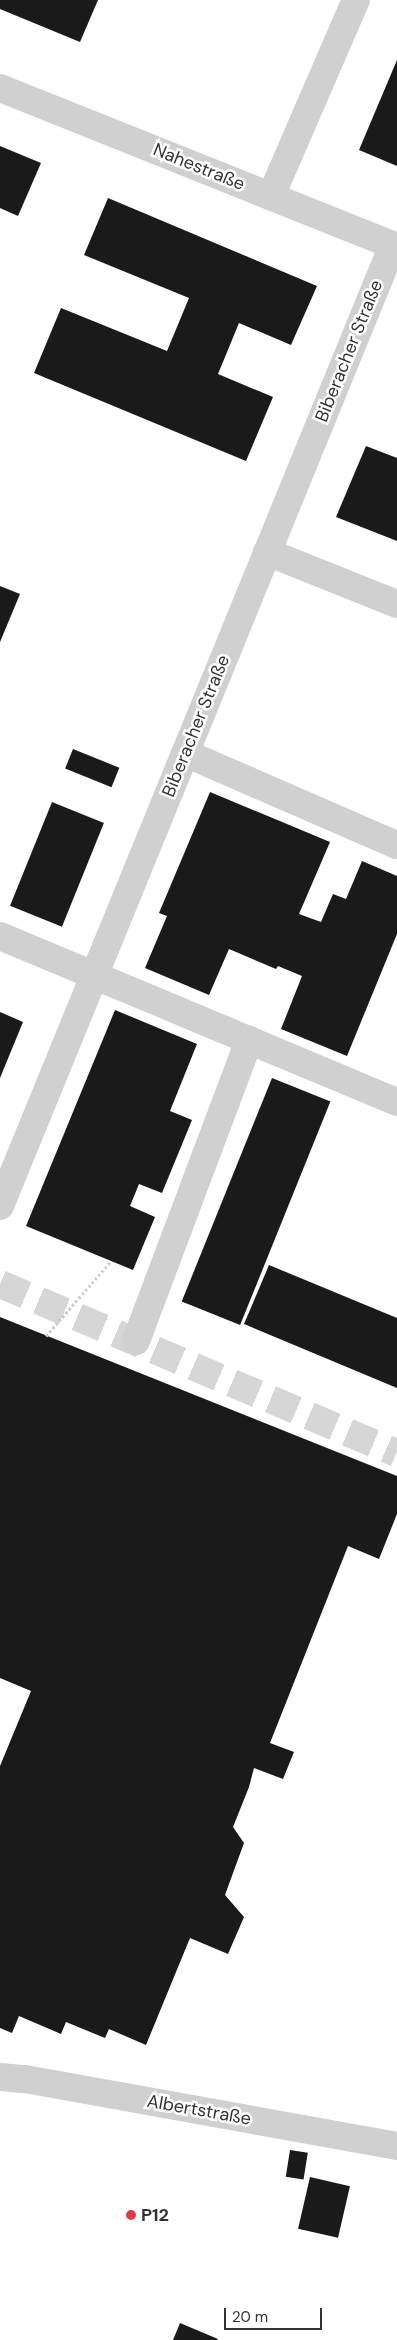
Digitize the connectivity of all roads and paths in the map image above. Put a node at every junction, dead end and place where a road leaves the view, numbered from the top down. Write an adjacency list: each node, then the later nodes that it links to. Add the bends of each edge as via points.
1 (356, 0): 3 (street)
2 (0, 88): 3 (street, Nahestraße)
3 (271, 196): 4 (street, Nahestraße)
4 (395, 246): 5 (street, Biberacher Straße)
5 (267, 552): 6 (street); 7 (street, Biberacher Straße)
6 (397, 604)
7 (185, 753): 8 (street); 10 (street, Biberacher Straße)
8 (397, 844)
9 (0, 936): 10 (street)
10 (94, 976): 11 (street); 13 (street, Biberacher Straße)
11 (249, 1040): 12 (street); 16 (street)
12 (397, 1102)
13 (0, 1206)
14 (111, 1261): 15 (path, bridge)
15 (46, 1336)
16 (136, 1341)
17 (0, 2077): 18 (street, Albertstraße)
18 (397, 2146)

